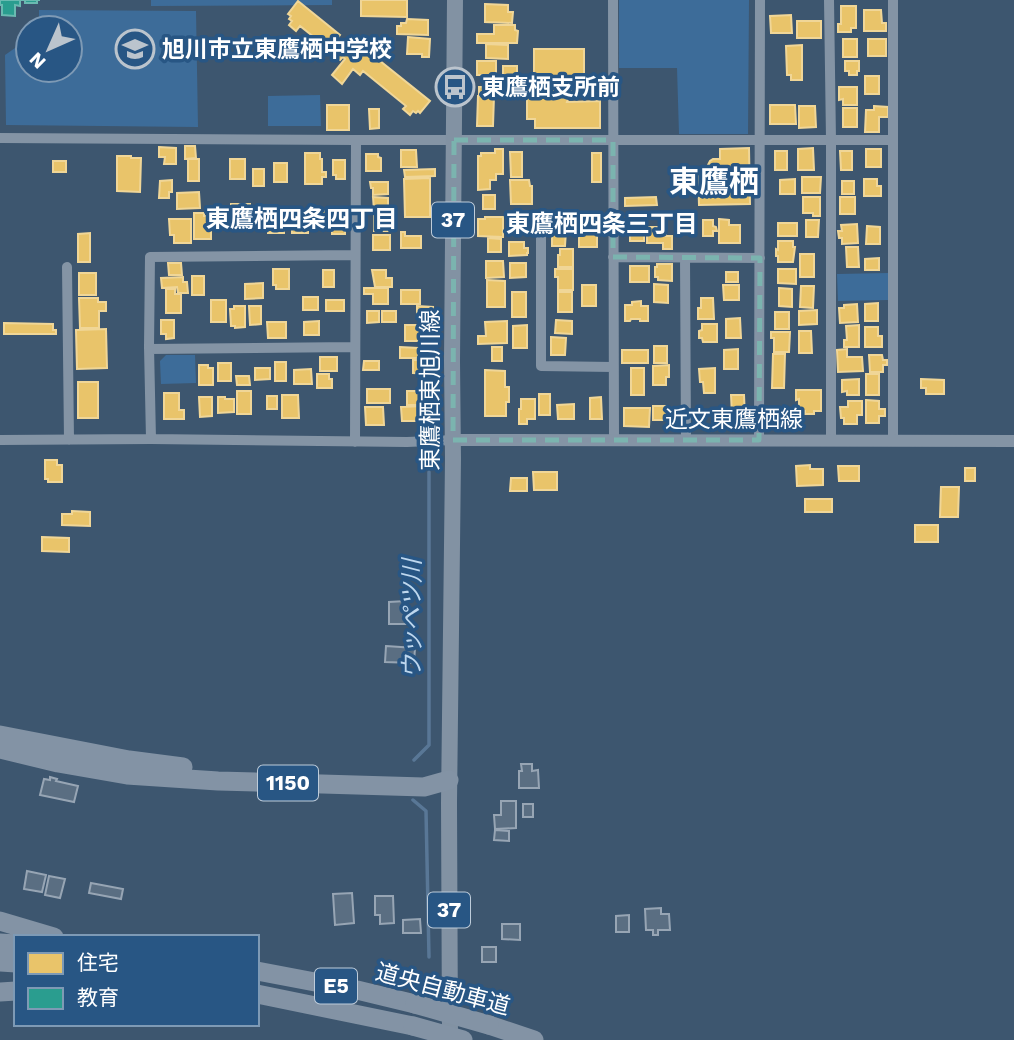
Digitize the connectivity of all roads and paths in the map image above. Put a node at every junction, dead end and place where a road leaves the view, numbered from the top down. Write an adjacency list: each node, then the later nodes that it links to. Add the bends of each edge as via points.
1 (455, 0): 8 (main road, 東鷹栖東旭川線 / 37)
2 (613, 0): 9 (street)
3 (760, 0): 10 (street)
4 (829, 0): 11 (street)
5 (892, 0): 12 (street)
6 (0, 138): 7 (street)
7 (356, 140): 8 (street); 14 (street)
8 (454, 140): 9 (street); 25 (main road, 東鷹栖東旭川線 / 37)
9 (613, 140): 10 (street); 13 (street)
10 (760, 140): 11 (street); 17 (street)
11 (831, 140): 12 (street); 30 (street)
12 (893, 140): 29 (street)
13 (612, 219): 15 (street); 21 (street, via 541,219 541,366)
14 (354, 255): 19 (street); 20 (street, via 150,257)
15 (613, 257): 16 (street); 21 (street)
16 (685, 257): 17 (street); 27 (street)
17 (760, 258): 28 (street)
18 (67, 267): 24 (street)
19 (354, 347): 20 (street); 32 (street)
20 (149, 349): 22 (street)
21 (613, 367): 26 (street)
22 (151, 439): 24 (street); 32 (street)
23 (0, 440): 24 (street)
24 (69, 440)
25 (453, 440): 26 (street, 近文東鷹栖線); 32 (street); 36 (main road, 東鷹栖東旭川線 / 37)
26 (614, 440): 27 (street, 近文東鷹栖線)
27 (685, 440): 28 (street, 近文東鷹栖線)
28 (759, 440): 30 (street, 近文東鷹栖線)
29 (893, 440): 30 (street, 近文東鷹栖線); 31 (street, 近文東鷹栖線)
30 (831, 441)
31 (1014, 441)
32 (355, 442)
33 (0, 735): 35 (highway)
34 (0, 749): 35 (highway)
35 (59, 755): 36 (highway, 1150, via 127,775 218,781 424,787)
36 (449, 780): 43 (main road, 37)
37 (0, 922): 38 (highway)
38 (47, 935)
39 (259, 971): 45 (highway, 道央自動車道 / E5, bridge, via 415,1004)
40 (259, 994): 42 (highway, 道央自動車道 / E5)
41 (259, 1003): 42 (highway)
42 (413, 1026): 44 (highway, 道央自動車道 / E5, bridge)
43 (450, 1040)
44 (463, 1040)
45 (534, 1040)

